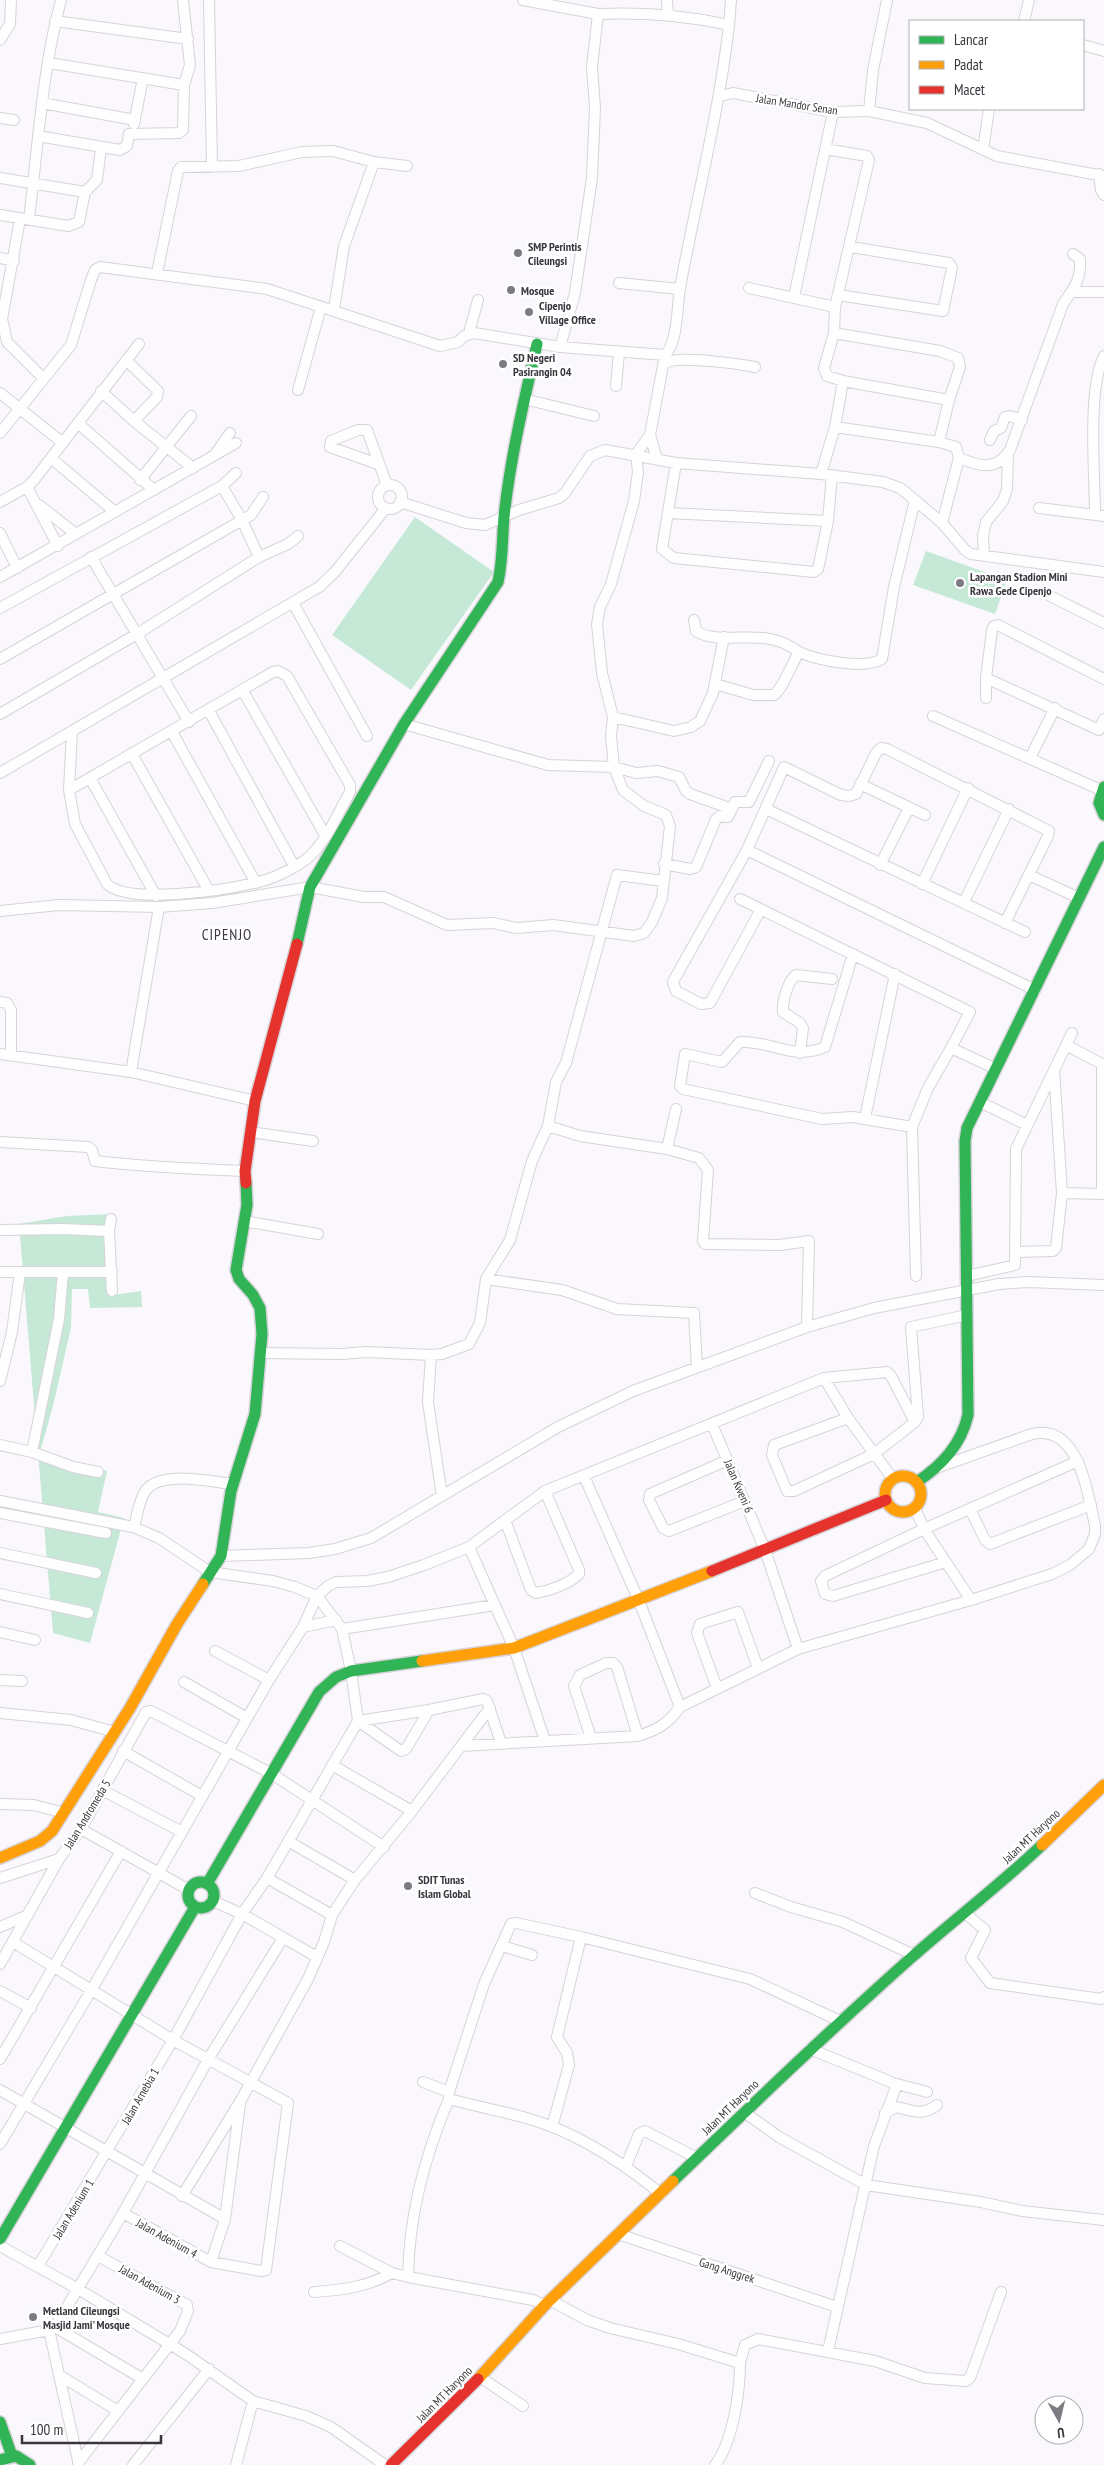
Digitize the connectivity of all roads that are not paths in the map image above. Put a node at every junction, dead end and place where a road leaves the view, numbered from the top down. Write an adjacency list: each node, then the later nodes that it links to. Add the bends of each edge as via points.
1 (11, 0): 16 (street, via 10,24)
2 (62, 0): 13 (street)
3 (182, 0): 15 (street)
4 (209, 0): 37 (street)
5 (523, 0): 10 (street)
6 (667, 0): 11 (street)
7 (731, 0): 14 (street)
8 (887, 0): 25 (street, via 873,70)
9 (1029, 0): 12 (street)
10 (598, 14): 11 (street); 67 (street, via 592,67 596,108 592,178 575,293)
11 (668, 15): 14 (street)
12 (1024, 20)
13 (56, 22): 15 (street); 19 (street)
14 (729, 25): 22 (street)
15 (188, 39): 21 (street, via 190,65)
16 (0, 40)
17 (1084, 45): 18 (street)
18 (1104, 51)
19 (49, 63): 20 (street); 23 (street)
20 (142, 78): 21 (street); 29 (street)
21 (184, 86): 30 (street, via 183,130 180,133)
22 (720, 96): 26 (street, Jalan Mandor Senan, via 733,93); 52 (street)
23 (42, 103): 29 (street); 31 (street)
24 (989, 110): 34 (street)
25 (869, 111): 26 (street, Jalan Mandor Senan); 34 (street, Jalan Mandor Senan, via 928,123)
26 (833, 112): 33 (street)
27 (0, 118): 28 (street)
28 (14, 120)
29 (135, 120): 30 (street)
30 (132, 133): 32 (street, via 128,135 127,146 120,150)
31 (38, 136): 32 (street); 40 (street)
32 (101, 148): 41 (street, via 97,180)
33 (825, 149): 45 (street, via 866,156 869,160); 57 (street)
34 (982, 150): 38 (street, Jalan Mandor Senan, via 997,156)
35 (374, 162): 36 (street); 37 (street, via 333,151 283,156 257,164); 61 (street, via 344,246)
36 (407, 166)
37 (212, 167): 49 (street, via 186,165 178,171)
38 (1102, 175): 42 (street, via 1100,190)
39 (0, 178): 40 (street)
40 (34, 184): 41 (street); 44 (street)
41 (85, 192): 44 (street, via 78,222 74,225)
42 (1104, 195)
43 (0, 215): 44 (street)
44 (25, 219): 48 (street)
45 (851, 247): 55 (street); 55 (street, via 949,263 952,268 943,311)
46 (1073, 254): 53 (street, via 1080,260 1080,270)
47 (0, 258): 48 (street)
48 (14, 261): 56 (street)
49 (157, 274): 59 (street, via 267,289); 73 (street, via 106,266 95,270 70,344)
50 (620, 283): 52 (street)
51 (749, 288): 57 (street)
52 (680, 289): 70 (street, via 672,345)
53 (1073, 292): 54 (street); 84 (street, via 1063,304)
54 (1104, 292)
55 (838, 295): 60 (street)
56 (3, 297): 62 (street)
57 (794, 297): 60 (street)
58 (478, 300): 63 (street)
59 (321, 306): 61 (street); 76 (street)
60 (835, 307): 64 (street)
61 (334, 309): 63 (street, via 440,346 458,342)
62 (1, 317): 73 (street, via 7,342)
63 (469, 333): 66 (street)
64 (834, 333): 74 (street, via 824,368 827,376); 80 (street, via 940,351 958,358 960,367)
65 (139, 344): 71 (street)
66 (536, 344): 67 (street); 79 (street)
67 (560, 347): 68 (street)
68 (619, 353): 70 (street); 75 (street)
69 (1104, 356): 122 (street, via 1098,370 1094,397)
70 (665, 359): 72 (street); 90 (street)
71 (126, 360): 77 (street); 85 (street, via 158,391 157,397)
72 (755, 366)
73 (43, 378): 81 (street)
74 (843, 381): 80 (street); 87 (street)
75 (616, 386)
76 (298, 390)
77 (101, 391): 85 (street); 86 (street)
78 (0, 394): 81 (street)
79 (524, 399): 83 (street); 121 (street)
80 (949, 400): 92 (street)
81 (20, 410): 88 (street); 93 (street)
82 (191, 416): 95 (street)
83 (594, 416)
84 (1022, 420): 91 (street, via 1005,417 1002,428 994,431); 96 (street)
85 (134, 421): 95 (street)
86 (79, 424): 93 (street); 107 (street)
87 (835, 427): 92 (street); 106 (street)
88 (0, 433)
89 (230, 433): 98 (street)
90 (650, 435): 97 (street); 101 (street)
91 (990, 440)
92 (939, 442): 100 (street, via 953,445)
93 (64, 443): 99 (street)
94 (236, 443): 98 (street)
95 (166, 447): 104 (street); 107 (street)
96 (1008, 453): 100 (street, via 1003,460 979,466); 130 (street, via 1007,489 1003,501 986,522)
97 (636, 454): 101 (street); 121 (street, via 598,452 590,456 559,498); 156 (street, via 638,472 634,501 597,624 602,673)
98 (215, 455): 104 (street)
99 (51, 458): 110 (street); 119 (street)
100 (959, 458): 125 (street)
101 (657, 459): 102 (street)
102 (676, 463): 106 (street); 120 (street)
103 (378, 464): 103 (street, via 367,430 358,430 331,441 330,447); 108 (street)
104 (193, 468): 111 (street)
105 (236, 473): 109 (street)
106 (826, 474): 113 (street, via 883,482 900,488); 124 (street)
107 (140, 480): 111 (street)
108 (387, 485): 115 (street, via 399,489 402,495); 117 (street, via 382,488 378,499)
109 (222, 486): 123 (street); 131 (street)
110 (27, 487): 114 (street); 116 (street)
111 (154, 490): 119 (street)
112 (263, 497): 123 (street, via 255,511)
113 (915, 500): 125 (street); 144 (street, via 894,587 882,659 862,664 826,660)
114 (0, 502)
115 (400, 502): 117 (street); 121 (street, via 476,525 485,525)
116 (36, 503): 127 (street); 129 (street)
117 (386, 508): 138 (street, via 334,573 319,587)
118 (1040, 508): 122 (street)
119 (115, 512): 127 (street)
120 (668, 513): 124 (street); 124 (street, via 662,549 674,558 814,572 818,569)
121 (504, 516): 159 (street, via 498,582)
122 (1099, 516)
123 (242, 520): 132 (street); 136 (street)
124 (828, 521)
125 (942, 523): 130 (street, via 965,550)
126 (0, 533): 133 (street)
127 (76, 534): 129 (street)
128 (298, 536): 132 (street)
129 (58, 546): 133 (street)
130 (984, 555): 134 (street)
131 (91, 557): 136 (street); 139 (street)
132 (259, 558): 142 (street)
133 (17, 568): 135 (street)
134 (1104, 572)
135 (0, 577)
136 (113, 594): 142 (street); 145 (street)
137 (1050, 596): 141 (street)
138 (292, 603): 146 (street); 162 (street)
139 (0, 608)
140 (694, 620): 143 (street, via 696,631)
141 (1104, 623)
142 (137, 634): 146 (street); 154 (street)
143 (724, 637): 144 (street, via 774,639); 149 (street)
144 (799, 652): 149 (street, via 781,690 774,696 753,695)
145 (0, 659)
146 (163, 678): 158 (street); 160 (street)
147 (986, 678): 148 (street, via 992,630 998,625); 151 (street); 152 (street)
148 (1104, 679)
149 (715, 684): 156 (street, via 700,721 691,727 674,731)
150 (243, 692): 153 (street); 179 (street); 179 (street, via 273,672 287,676 348,781 350,792)
151 (986, 698)
152 (1054, 708): 157 (street, via 1098,730); 164 (street)
153 (208, 711): 158 (street); 184 (street)
154 (0, 714)
155 (933, 716): 164 (street)
156 (613, 717): 166 (street)
157 (1104, 719)
158 (189, 722): 161 (street)
159 (404, 724): 166 (street, via 548,765); 189 (street)
160 (72, 731): 167 (street); 172 (street)
161 (172, 732): 163 (street); 187 (street)
162 (367, 736)
163 (132, 754): 168 (street); 190 (street)
164 (1030, 758): 171 (street)
165 (768, 761): 174 (street, via 749,802 735,802)
166 (614, 767): 174 (street, via 636,773 658,771 676,776 690,794); 182 (street, via 623,790 644,806 666,815 669,820 670,836)
167 (0, 773)
168 (90, 778): 172 (street); 191 (street)
169 (860, 784): 170 (street, via 881,748); 173 (street); 175 (street, via 856,794 841,795 784,767)
170 (968, 788): 176 (street); 188 (street)
171 (1103, 789): 178 (street, via 1099,804)
172 (69, 790): 191 (street, via 78,832 107,884 115,889)
173 (909, 808): 177 (street); 183 (street)
174 (732, 809): 182 (street, via 728,817 716,819 696,867 690,869)
175 (766, 809): 181 (street); 183 (street)
176 (1009, 809): 185 (street, via 1049,831); 194 (street)
177 (925, 815)
178 (1104, 815)
179 (325, 835): 184 (street, via 307,858)
180 (1104, 847): 192 (street)
181 (747, 850): 196 (street, via 674,978 676,991 701,1004 710,1003); 204 (street)
182 (664, 864): 186 (street)
183 (880, 864): 188 (street)
184 (294, 866): 187 (street)
185 (1029, 875): 192 (street); 198 (street)
186 (663, 881): 199 (street, via 662,898 644,933 634,936); 199 (street, via 618,875)
187 (256, 883): 190 (street)
188 (922, 884): 194 (street)
189 (310, 887): 195 (street, via 212,904); 199 (street, via 364,897 384,897 447,925 493,922 516,928 553,925); 215 (street)
190 (209, 891): 191 (street)
191 (156, 896)
192 (1079, 898): 204 (street)
193 (740, 899): 196 (street)
194 (964, 902): 198 (street)
195 (159, 907): 197 (street, via 59,905); 214 (street)
196 (761, 909): 201 (street)
197 (0, 911)
198 (1005, 923): 200 (street)
199 (603, 932): 220 (street, via 566,1063 556,1082)
200 (1025, 932)
201 (853, 954): 202 (street); 209 (street, via 828,1044 813,1052)
202 (895, 974): 208 (street, via 970,1012); 218 (street)
203 (832, 979): 209 (street, via 796,974 790,983 783,1012 803,1028)
204 (1035, 990): 212 (street)
205 (0, 1002): 210 (street, via 7,1003 11,1010)
206 (1072, 1033): 207 (street)
207 (1066, 1045): 211 (street); 213 (street)
208 (951, 1048): 212 (street); 221 (street, via 928,1088)
209 (800, 1053): 218 (street, via 745,1042 736,1044 722,1062 685,1054 680,1086 822,1119)
210 (5, 1054): 214 (street)
211 (1103, 1064): 228 (street)
212 (996, 1069): 216 (street)
213 (1054, 1069): 219 (street); 227 (street)
214 (131, 1072): 215 (street)
215 (255, 1102): 222 (street)
216 (980, 1102): 219 (street); 240 (street, via 964,1141)
217 (676, 1109): 225 (street)
218 (865, 1118): 221 (street)
219 (1027, 1125): 234 (street, via 1014,1159)
220 (548, 1126): 225 (street, via 596,1139); 241 (street, via 532,1161 510,1240)
221 (912, 1127): 239 (street)
222 (250, 1132): 223 (street); 226 (street)
223 (314, 1141)
224 (0, 1142): 226 (street, via 88,1147 95,1161 120,1164)
225 (667, 1149): 246 (street, via 699,1158 708,1170 703,1241 706,1244 780,1245 809,1241)
226 (245, 1171): 230 (street, via 247,1205)
227 (1062, 1193): 228 (street); 234 (street, via 1055,1250)
228 (1103, 1194)
229 (111, 1220): 232 (street)
230 (244, 1221): 233 (street); 247 (street, via 236,1270 260,1308)
231 (0, 1230): 232 (street, via 62,1228)
232 (109, 1231): 238 (street)
233 (318, 1234)
234 (1016, 1252): 240 (street, via 1015,1265)
235 (0, 1272): 236 (street)
236 (20, 1272): 237 (street); 251 (street, via 12,1332)
237 (63, 1272): 238 (street); 256 (street, via 59,1319)
238 (112, 1272): 244 (street)
239 (916, 1276)
240 (967, 1276): 243 (street)
241 (486, 1279): 248 (street, via 480,1323 469,1344); 249 (street, via 562,1290 618,1309 694,1313)
242 (1104, 1286): 243 (street, via 1028,1282)
243 (967, 1290): 245 (street); 246 (street, via 874,1308)
244 (112, 1291)
245 (967, 1315): 253 (street, via 911,1327 918,1417); 260 (street, via 967,1425)
246 (807, 1327): 249 (street)
247 (260, 1353): 248 (street); 265 (street, via 255,1414)
248 (430, 1355): 267 (street, via 428,1402)
249 (696, 1367): 267 (street, via 633,1391 558,1427)
250 (824, 1378): 252 (street); 253 (street, via 887,1372); 254 (street)
251 (0, 1381)
252 (848, 1418): 257 (street); 257 (street, via 774,1445 772,1455 787,1491 794,1491)
253 (915, 1422): 257 (street)
254 (712, 1424): 258 (street, Jalan Kweni 6); 262 (street)
255 (0, 1445): 256 (street)
256 (32, 1452): 261 (street)
257 (874, 1454): 263 (street)
258 (728, 1460): 270 (street, Jalan Kweni 6); 270 (street, via 650,1494 649,1500 663,1528 668,1531)
259 (1078, 1461): 260 (street, via 1061,1439 1044,1431); 271 (street); 273 (street)
260 (939, 1467): 264 (street)
261 (98, 1472)
262 (584, 1476): 266 (street); 289 (street)
263 (893, 1479): 264 (street, via 905,1476); 268 (street, via 886,1489)
264 (917, 1482): 272 (street, via 922,1495)
265 (233, 1484): 276 (street, via 172,1478 154,1484 146,1490); 282 (street)
266 (545, 1491): 275 (street); 275 (street, via 579,1570 574,1579 542,1592 531,1590)
267 (442, 1496): 282 (street, via 371,1538 335,1550)
268 (886, 1500): 272 (street, via 898,1512); 280 (street)
269 (0, 1501): 276 (street)
270 (746, 1501): 280 (street, Jalan Kweni 6)
271 (1090, 1505): 273 (street, via 990,1544); 288 (street, via 1095,1534 1089,1549 1080,1558 1052,1574)
272 (915, 1508): 277 (street)
273 (970, 1509): 277 (street)
274 (0, 1513): 278 (street)
275 (505, 1520): 279 (street)
276 (134, 1527): 284 (street, via 159,1538)
277 (924, 1529): 283 (street); 283 (street, via 825,1576 821,1581 825,1594 833,1596)
278 (106, 1532)
279 (469, 1547): 287 (street, via 388,1577 332,1583); 290 (street)
280 (765, 1550): 289 (street); 297 (street, Jalan Kweni 6)
281 (0, 1553): 285 (street)
282 (221, 1556): 284 (street)
283 (946, 1562): 288 (street)
284 (210, 1572): 287 (street, via 273,1581); 312 (street)
285 (96, 1573)
286 (0, 1594): 291 (street)
287 (317, 1596): 292 (street); 293 (street)
288 (971, 1600): 297 (street)
289 (639, 1601): 296 (street); 306 (street)
290 (495, 1605): 292 (street); 296 (street)
291 (88, 1613)
292 (339, 1625): 293 (street); 300 (street)
293 (303, 1627): 302 (street)
294 (0, 1632): 295 (street)
295 (35, 1640)
296 (514, 1648): 300 (street); 315 (street)
297 (798, 1649): 299 (street)
298 (215, 1650): 302 (street)
299 (758, 1668): 305 (street); 305 (street, via 738,1612 700,1624 697,1633)
300 (351, 1671): 311 (street); 321 (street, via 336,1677 319,1692)
301 (0, 1680): 303 (street)
302 (269, 1680): 310 (street)
303 (22, 1681)
304 (184, 1682): 310 (street)
305 (717, 1688): 306 (street)
306 (680, 1707): 313 (street, via 665,1725)
307 (490, 1708): 308 (street, via 483,1699); 316 (street); 317 (street)
308 (429, 1710): 311 (street); 311 (street, via 406,1749 401,1751)
309 (0, 1713): 312 (street, via 71,1720)
310 (247, 1718): 319 (street)
311 (358, 1721): 320 (street, Jalan Arnebia 1)
312 (115, 1732): 328 (street)
313 (638, 1736): 314 (street); 314 (street, via 613,1662 580,1675 574,1686)
314 (591, 1738): 315 (street)
315 (545, 1741): 316 (street)
316 (501, 1744): 317 (street)
317 (461, 1746): 327 (street)
318 (123, 1751): 319 (street, Jalan Andromeda 5, via 143,1713 151,1711); 323 (street, Jalan Andromeda 5); 324 (street)
319 (228, 1751): 321 (street); 324 (street)
320 (332, 1765): 325 (street, Jalan Arnebia 1); 327 (street)
321 (272, 1774): 325 (street); 340 (street)
322 (1104, 1785): 345 (street, Jalan MT Haryono, via 1041,1847)
323 (102, 1790): 329 (street, Jalan Andromeda 5); 330 (street)
324 (202, 1796): 330 (street)
325 (311, 1799): 331 (street, Jalan Arnebia 1); 332 (street)
326 (0, 1804): 328 (street, via 34,1805)
327 (412, 1811): 332 (street)
328 (64, 1813): 334 (street, via 44,1839)
329 (81, 1829): 333 (street); 335 (street, Jalan Andromeda 5)
330 (182, 1832): 336 (street)
331 (288, 1842): 338 (street, Jalan Arnebia 1); 339 (street)
332 (384, 1847): 339 (street)
333 (121, 1851): 336 (street); 358 (street)
334 (0, 1858)
335 (59, 1859): 337 (street, Jalan Andromeda 5); 347 (street)
336 (158, 1873): 341 (street); 359 (street)
337 (0, 1878)
338 (267, 1878): 346 (street, Jalan Arnebia 1); 348 (street)
339 (355, 1880): 348 (street)
340 (207, 1884): 341 (street, via 197,1883); 343 (street, via 214,1891)
341 (189, 1890): 344 (street, via 188,1900)
342 (755, 1893): 355 (street, via 843,1922)
343 (212, 1901): 344 (street, via 205,1908); 346 (street)
344 (195, 1907): 363 (street)
345 (964, 1913): 355 (street, Jalan MT Haryono); 361 (street, via 985,1930 972,1958 990,1983)
346 (242, 1914): 351 (street); 366 (street, Jalan Arnebia 1)
347 (28, 1915): 349 (street); 352 (street)
348 (332, 1915): 356 (street)
349 (0, 1927)
350 (582, 1936): 353 (street, via 516,1923 510,1924); 364 (street, via 750,1979); 382 (street, via 558,2036 569,2065)
351 (283, 1938): 356 (street); 368 (street)
352 (13, 1942): 357 (street); 358 (street)
353 (502, 1946): 354 (street); 375 (street, via 484,1984)
354 (532, 1955)
355 (914, 1955): 364 (street, Jalan MT Haryono)
356 (317, 1957): 370 (street, via 308,1979)
357 (0, 1964)
358 (54, 1966): 359 (street); 362 (street)
359 (92, 1989): 363 (street); 377 (street)
360 (0, 1990): 362 (street)
361 (1104, 1997)
362 (31, 2008): 365 (street)
363 (132, 2016): 366 (street); 381 (street)
364 (840, 2021): 367 (street, Jalan MT Haryono)
365 (4, 2040): 369 (street)
366 (173, 2040): 368 (street); 384 (street, Jalan Arnebia 1)
367 (810, 2049): 372 (street); 379 (street, Jalan MT Haryono)
368 (209, 2058): 370 (street); 387 (street)
369 (0, 2059)
370 (250, 2081): 376 (street); 399 (street, Jalan Adenium 4, via 289,2105 267,2266 261,2271)
371 (423, 2082): 375 (street)
372 (891, 2082)
373 (0, 2090): 377 (street)
374 (926, 2092): 380 (street, via 897,2084)
375 (449, 2096): 382 (street); 402 (street, via 431,2141 423,2174 408,2257)
376 (241, 2100): 390 (street); 392 (street)
377 (24, 2104): 381 (street); 383 (street)
378 (936, 2105): 380 (street, via 917,2113 897,2107)
379 (744, 2112): 385 (street, Jalan MT Haryono); 388 (street, via 779,2137)
380 (886, 2113): 388 (street, via 874,2146)
381 (64, 2127): 384 (street); 395 (street)
382 (552, 2127): 386 (street)
383 (0, 2144)
384 (107, 2152): 387 (street); 400 (street, Jalan Adenium 1)
385 (697, 2158): 386 (street, via 645,2130 639,2134); 389 (street, Jalan MT Haryono)
386 (626, 2166): 389 (street)
387 (144, 2174): 390 (street); 391 (street)
388 (866, 2185): 393 (street, via 1022,2211); 407 (street)
389 (661, 2194): 394 (street, Jalan MT Haryono)
390 (182, 2196): 392 (street)
391 (123, 2213): 398 (street); 399 (street, Jalan Adenium 4)
392 (225, 2219): 399 (street)
393 (1104, 2220)
394 (618, 2234): 406 (street, Jalan MT Haryono); 407 (street, Gang Anggrek)
395 (0, 2239)
396 (0, 2246): 400 (street)
397 (340, 2246): 401 (street)
398 (98, 2256): 403 (street); 410 (street, Jalan Adenium 3, via 188,2305 180,2332)
399 (211, 2262)
400 (38, 2266): 403 (street)
401 (392, 2273): 402 (street); 404 (street, via 358,2287)
402 (408, 2277): 406 (street)
403 (78, 2289): 408 (street); 410 (street)
404 (314, 2292)
405 (1001, 2292): 411 (street, via 970,2378 966,2381 926,2378 875,2361)
406 (548, 2303): 412 (street, via 610,2328); 415 (street, Jalan MT Haryono)
407 (836, 2307): 411 (street)
408 (52, 2329): 409 (street); 414 (street); 416 (street)
409 (0, 2339)
410 (170, 2345): 413 (street); 416 (street)
411 (828, 2351): 412 (street, via 758,2338 745,2345)
412 (740, 2362): 429 (street, via 740,2389 735,2410 721,2456)
413 (211, 2371): 417 (street); 425 (street)
414 (59, 2375): 419 (street); 423 (street)
415 (480, 2377): 418 (street); 428 (street, Jalan MT Haryono)
416 (143, 2379): 419 (street)
417 (253, 2401): 426 (street); 427 (street, via 306,2416 331,2427)
418 (523, 2406)
419 (118, 2411): 423 (street)
420 (0, 2422): 421 (street)
421 (12, 2456): 422 (street); 424 (street, via 20,2456)
422 (0, 2460)
423 (79, 2464)
424 (30, 2465)
425 (133, 2465)
426 (236, 2465)
427 (385, 2465)
428 (391, 2465)
429 (715, 2465)

